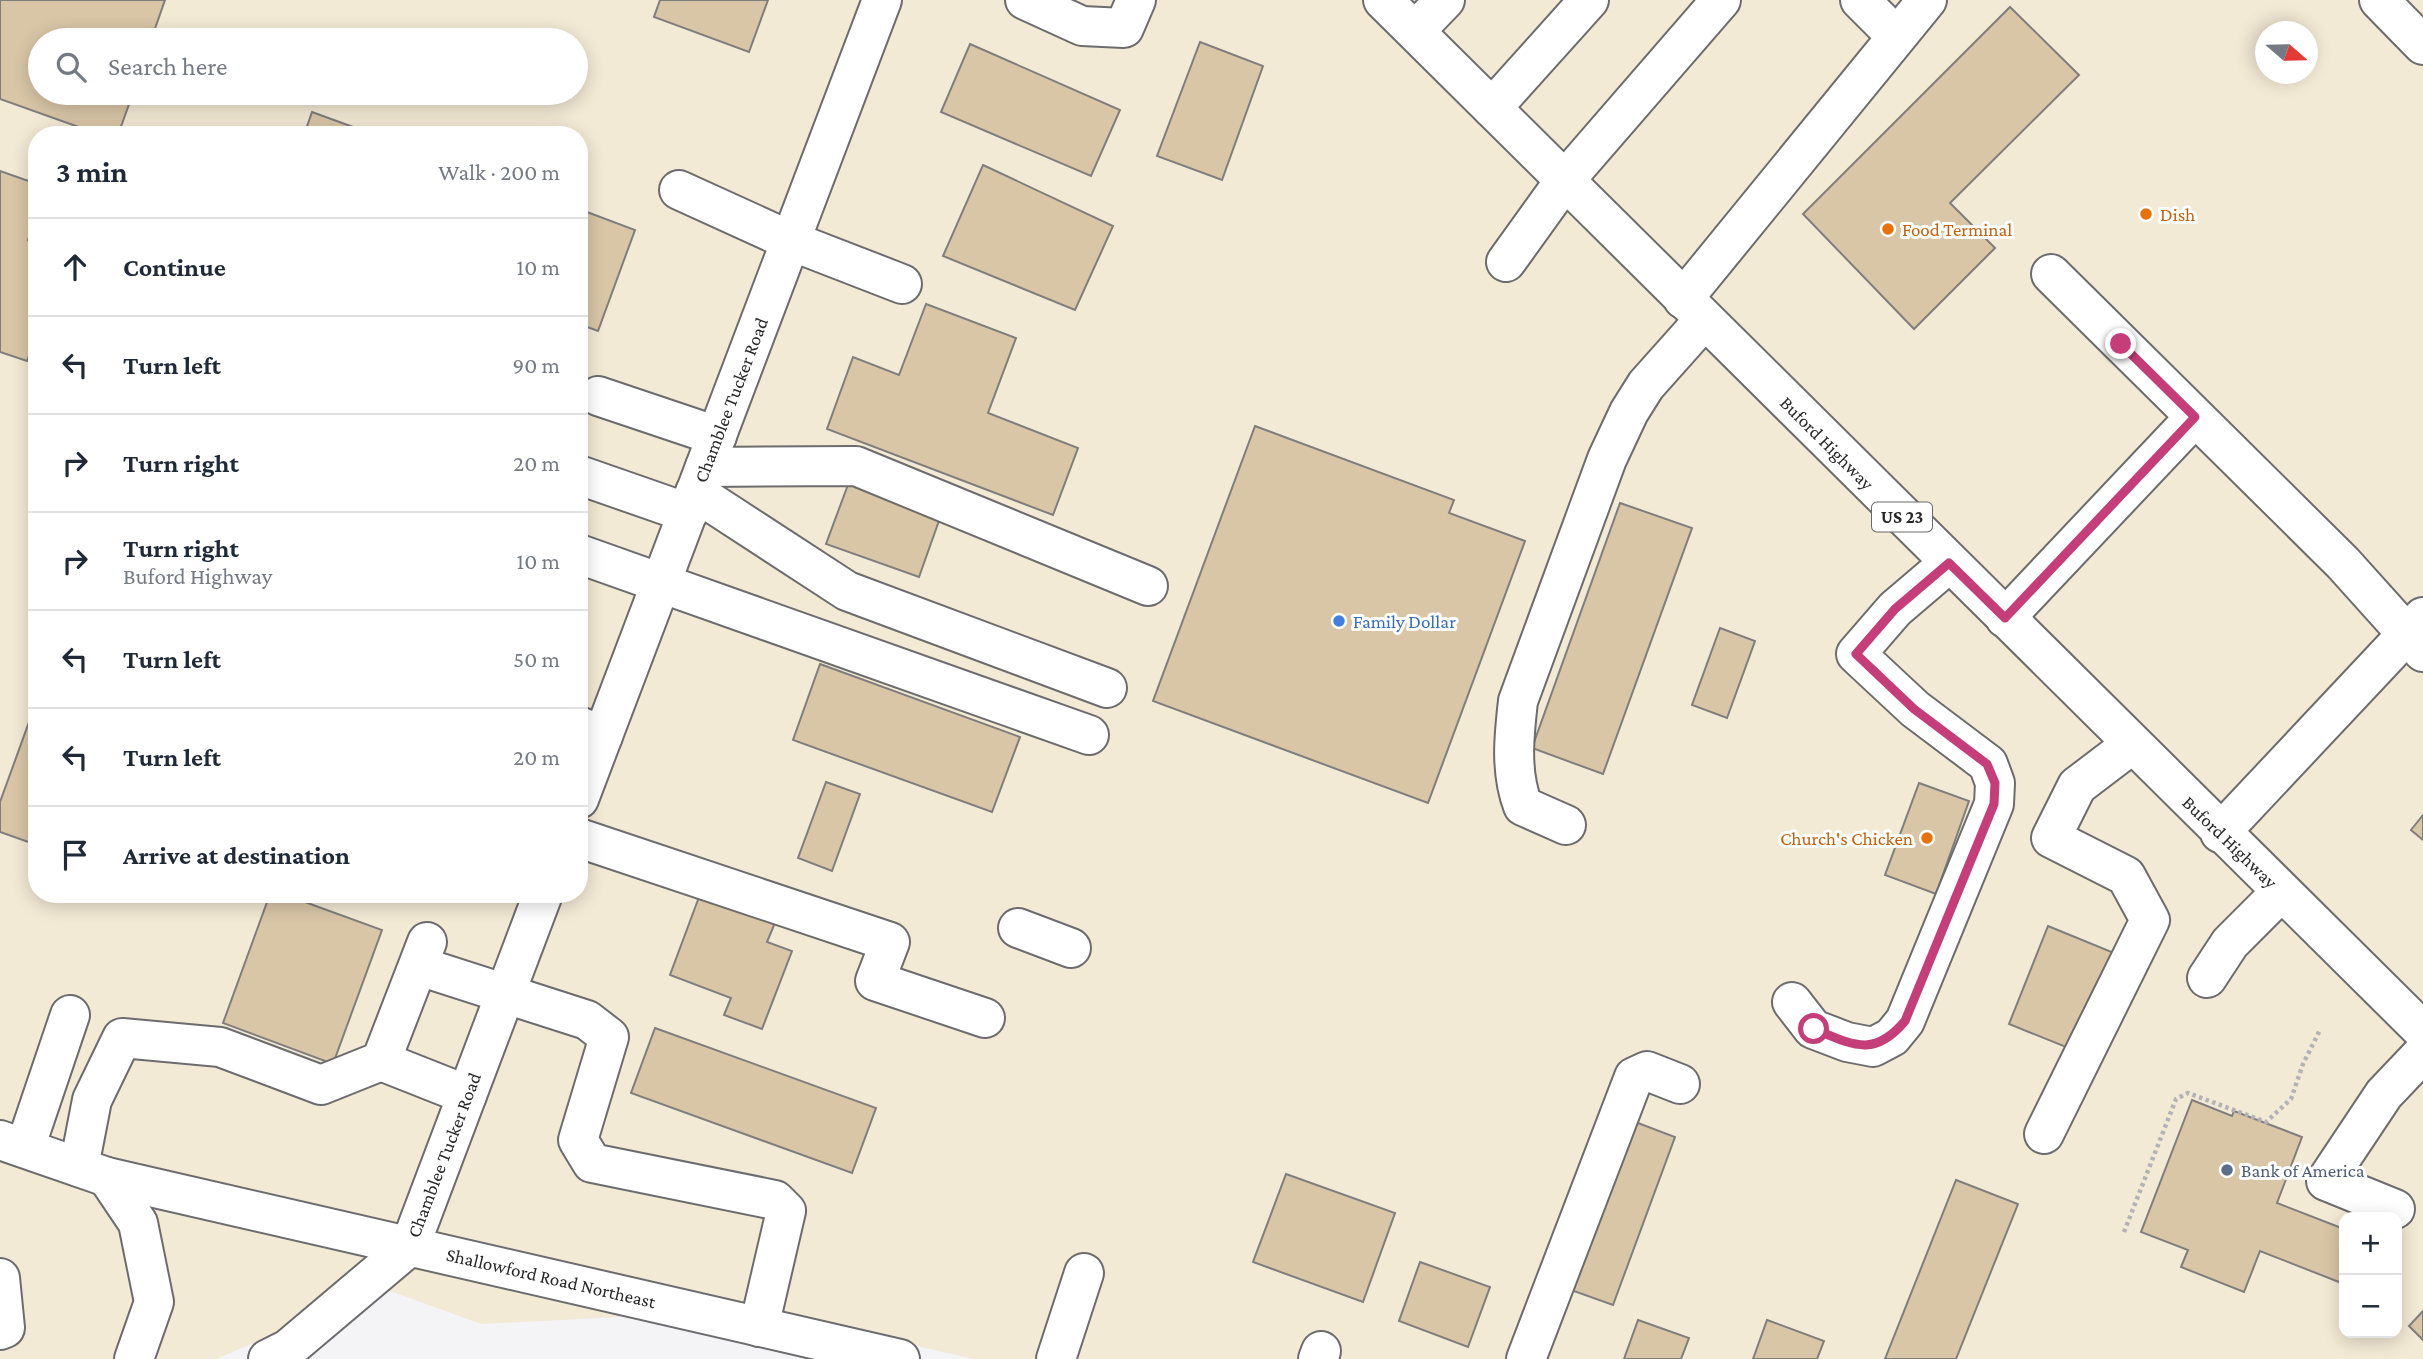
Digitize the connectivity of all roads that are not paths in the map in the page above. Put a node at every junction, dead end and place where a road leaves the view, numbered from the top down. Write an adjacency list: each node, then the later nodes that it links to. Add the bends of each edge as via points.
1 (882, 0): 17 (main road, Chamblee Tucker Road)
2 (1025, 0): 3 (main road, via 1082,26 1124,28)
3 (1136, 0)
4 (1383, 0): 11 (main road, Buford Highway / US 23)
5 (1445, 0): 11 (main road)
6 (1589, 0): 14 (main road)
7 (1721, 0): 15 (main road)
8 (1860, 0): 12 (main road)
9 (1927, 0): 12 (main road)
10 (2379, 0): 13 (main road)
11 (1415, 31): 14 (main road, Buford Highway / US 23)
12 (1896, 36): 21 (main road)
13 (2423, 45)
14 (1492, 108): 15 (main road, Buford Highway / US 23)
15 (1565, 180): 18 (main road); 21 (main road, Buford Highway / US 23)
16 (679, 190): 17 (main road)
17 (791, 241): 20 (main road); 25 (main road, Chamblee Tucker Road)
18 (1506, 262)
19 (2052, 274): 23 (main road)
20 (902, 284)
21 (1694, 309): 27 (main road, Buford Highway / US 23); 36 (main road, via 1629,412 1607,459 1518,701 1513,737 1516,788 1523,806)
22 (598, 396): 25 (main road)
23 (2195, 417): 30 (main road); 31 (main road)
24 (588, 475): 25 (main road)
25 (701, 477): 28 (main road, Chamblee Tucker Road); 29 (main road, via 856,466); 32 (main road, via 847,591)
26 (588, 557): 28 (main road)
27 (1949, 563): 30 (main road, Buford Highway / US 23); 45 (main road, via 1895,609 1856,654 1914,709 1987,764 1995,783 1994,804 1905,1021 1892,1037 1873,1046 1847,1042 1814,1029)
28 (661, 582): 33 (main road, Chamblee Tucker Road); 34 (main road)
29 (1148, 586)
30 (2005, 618): 35 (main road, Buford Highway / US 23)
31 (2417, 634): 37 (main road)
32 (1107, 688)
33 (591, 731)
34 (1089, 736)
35 (2131, 745): 37 (main road, Buford Highway / US 23); 53 (main road, via 2077,786 2050,838 2126,876 2150,920)
36 (1566, 825)
37 (2220, 833): 39 (main road, Buford Highway / US 23)
38 (588, 841): 47 (main road, via 890,942 875,981)
39 (2281, 892): 43 (main road, via 2230,943); 48 (main road, Buford Highway / US 23)
40 (540, 903): 44 (main road, Chamblee Tucker Road)
41 (1018, 928): 42 (main road)
42 (1071, 948)
43 (2207, 978)
44 (506, 992): 50 (main road, via 423,954); 52 (main road, Chamblee Tucker Road); 61 (main road, via 587,1020 609,1037 578,1140 592,1163 775,1200 786,1211)
45 (1792, 1002)
46 (70, 1015): 54 (main road)
47 (985, 1018)
48 (2423, 1031)
49 (2423, 1053): 56 (main road, via 2384,1094 2326,1181)
50 (381, 1062): 52 (main road); 55 (main road, via 321,1085 220,1047 122,1038 92,1100)
51 (1680, 1084): 66 (main road, via 1647,1071 1634,1077)
52 (467, 1095): 57 (main road, Chamblee Tucker Road)
53 (2044, 1134)
54 (12, 1144): 55 (main road, Shallowford Road Northeast)
55 (93, 1172): 57 (main road, Shallowford Road Northeast); 62 (main road, via 138,1223 154,1302)
56 (2395, 1209)
57 (410, 1246): 61 (main road, Shallowford Road Northeast); 63 (main road, Chamblee Tucker Road, via 288,1349)
58 (1084, 1273): 65 (main road)
59 (0, 1278): 60 (main road, via 5,1328)
60 (0, 1331)
61 (775, 1340): 64 (main road, Shallowford Road Northeast)
62 (134, 1359)
63 (268, 1359)
64 (900, 1359)
65 (1056, 1359)
66 (1526, 1359)

